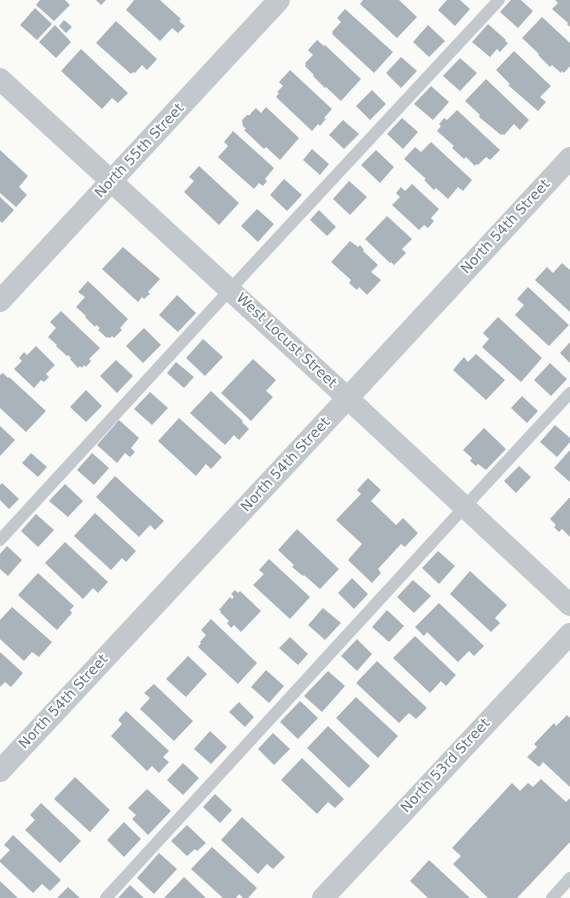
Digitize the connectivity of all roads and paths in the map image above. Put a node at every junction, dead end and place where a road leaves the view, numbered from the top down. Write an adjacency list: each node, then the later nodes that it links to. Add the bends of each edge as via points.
1 (279, 0): 5 (street, North 55th Street)
2 (499, 0): 6 (lane)
3 (0, 79): 5 (street, West Locust Street)
4 (570, 158): 9 (street, North 54th Street)
5 (111, 182): 6 (street, West Locust Street); 7 (street, North 55th Street)
6 (230, 290): 9 (street, West Locust Street); 11 (lane)
7 (0, 301)
8 (570, 393): 10 (lane)
9 (347, 398): 10 (street, West Locust Street); 14 (street, North 54th Street)
10 (465, 506): 12 (street, West Locust Street); 16 (lane)
11 (0, 540)
12 (570, 605)
13 (570, 634): 17 (street, North 53rd Street)
14 (0, 771)
15 (570, 878): 18 (lane)
16 (106, 898)
17 (322, 898)
18 (552, 898)

